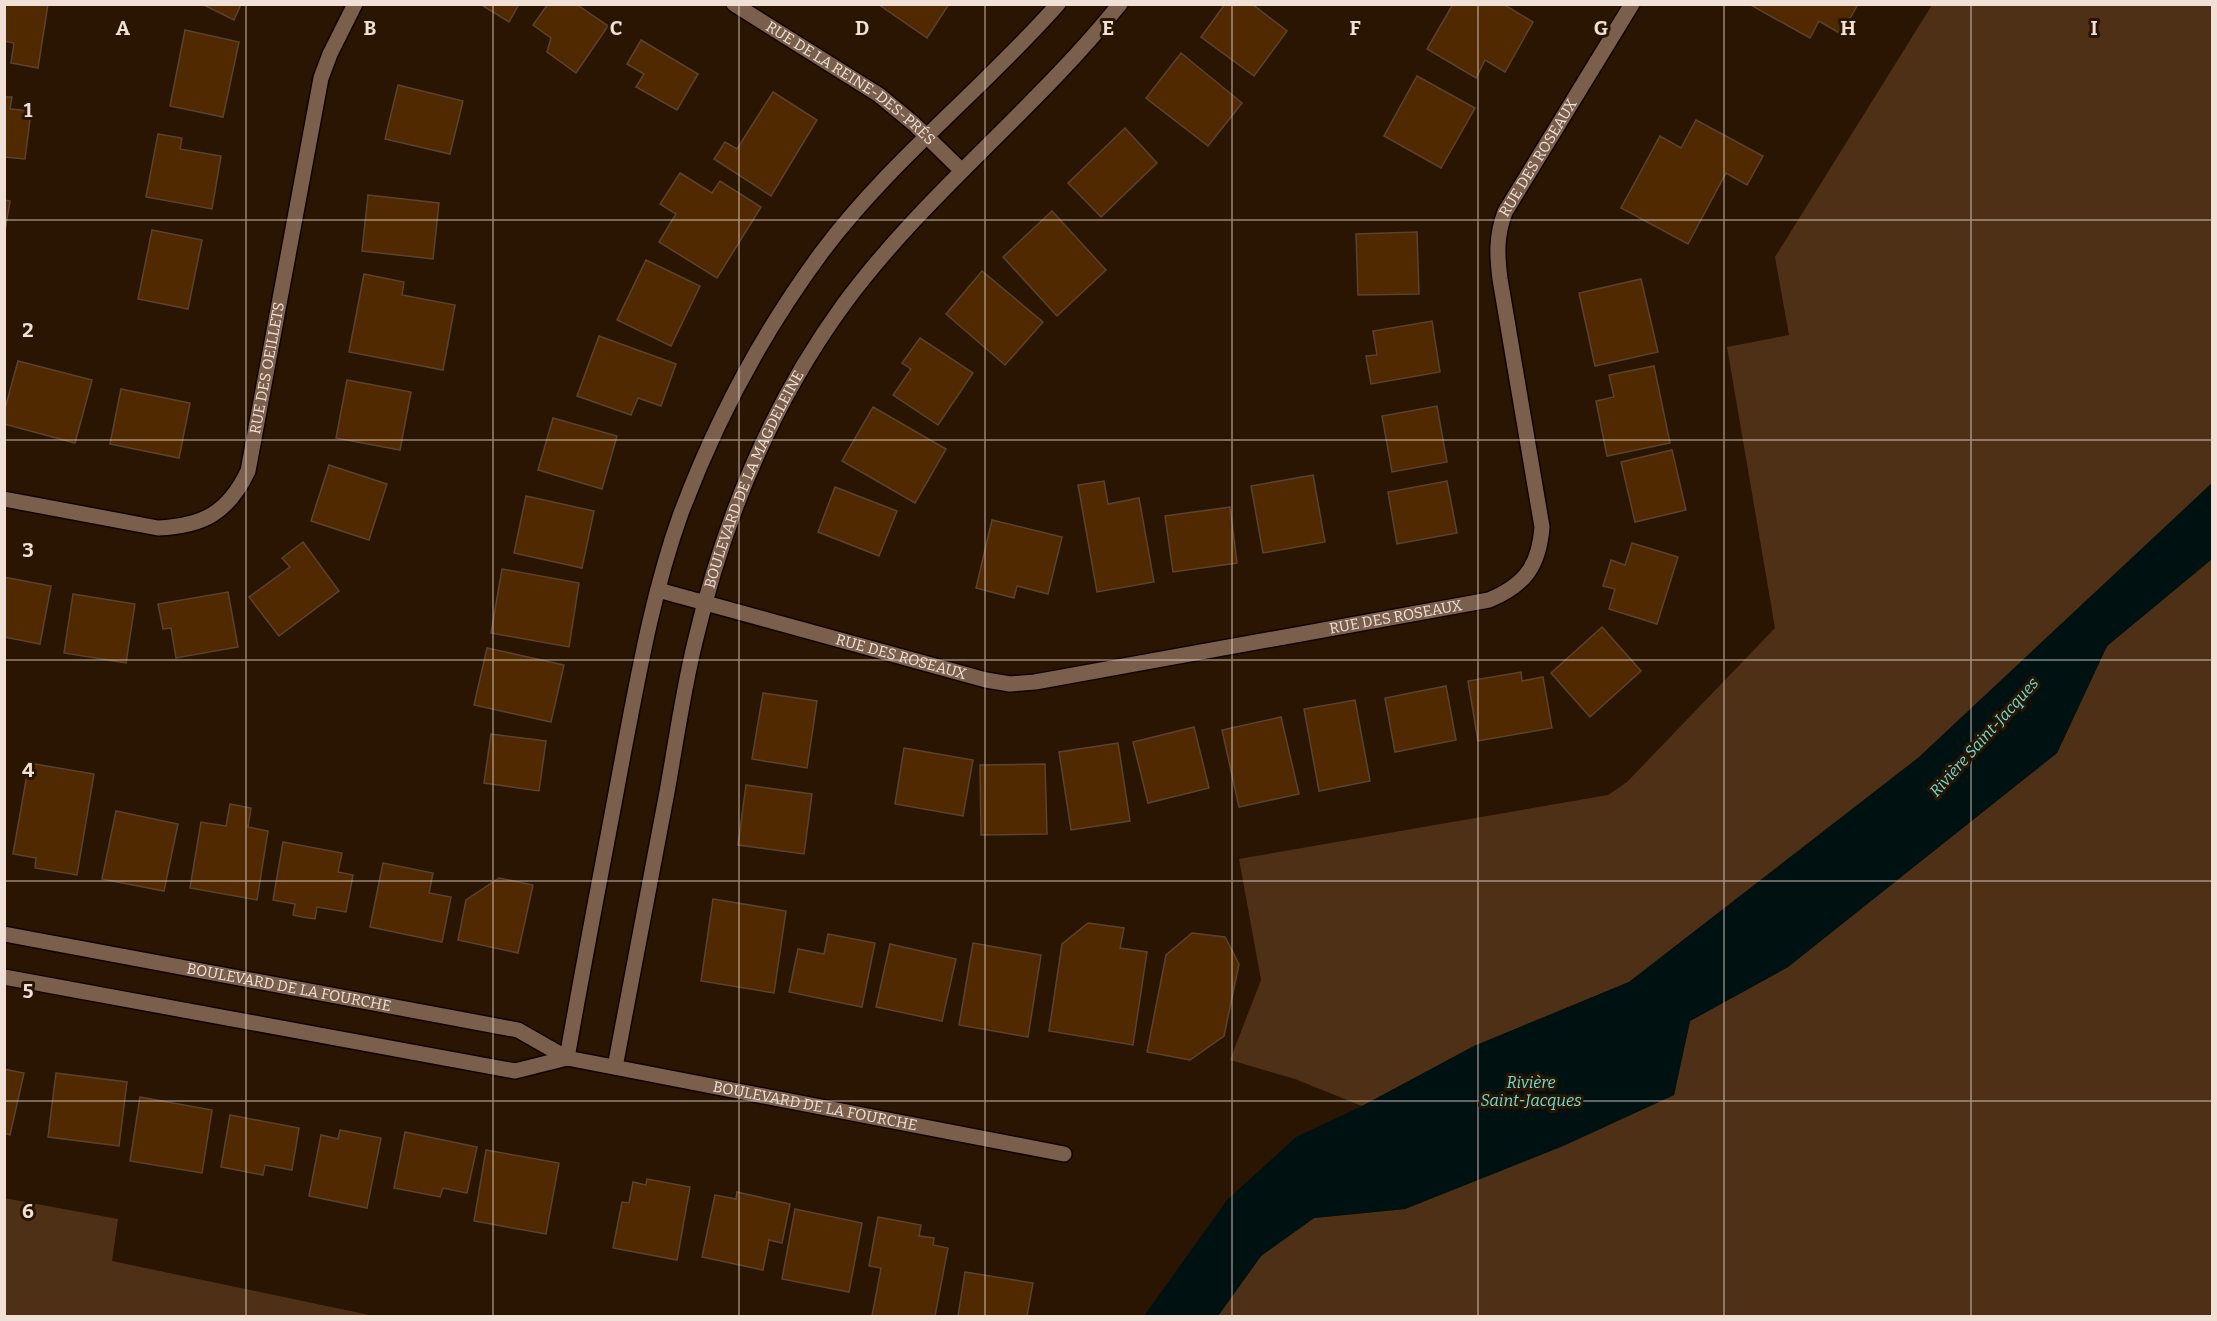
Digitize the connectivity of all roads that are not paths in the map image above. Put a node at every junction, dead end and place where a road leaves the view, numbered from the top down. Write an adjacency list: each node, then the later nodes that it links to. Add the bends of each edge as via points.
1 (355, 4): 8 (street, RUE DES OEILLETS, via 321,78 248,471 238,491 222,509 204,520 158,528)
2 (734, 4): 6 (street, RUE DE LA REINE-DES-PRÉS, via 879,95)
3 (1059, 4): 6 (street, via 997,70)
4 (1120, 4): 7 (street, BOULEVARD DE LA MAGDELEINE, via 1053,81)
5 (1632, 4): 10 (street, RUE DES ROSEAUX, via 1505,212 1498,231 1500,279 1542,527 1534,565 1507,592 1489,600 1010,684)
6 (926, 136): 7 (street, RUE DE LA REINE-DES-PRÉS); 9 (street, via 847,220 799,284 753,358 719,423 691,490)
7 (961, 170): 10 (street, BOULEVARD DE LA MAGDELEINE, via 873,268 806,362 752,468 720,551)
8 (4, 499)
9 (658, 590): 10 (street, RUE DES ROSEAUX); 13 (street)
10 (705, 604): 14 (street, BOULEVARD DE LA MAGDELEINE)
11 (4, 934): 13 (street, BOULEVARD DE LA FOURCHE, via 518,1030)
12 (4, 977): 13 (street, BOULEVARD DE LA FOURCHE, via 515,1071)
13 (567, 1058): 14 (street, BOULEVARD DE LA FOURCHE)
14 (615, 1067): 15 (street, BOULEVARD DE LA FOURCHE)
15 (1064, 1154)

